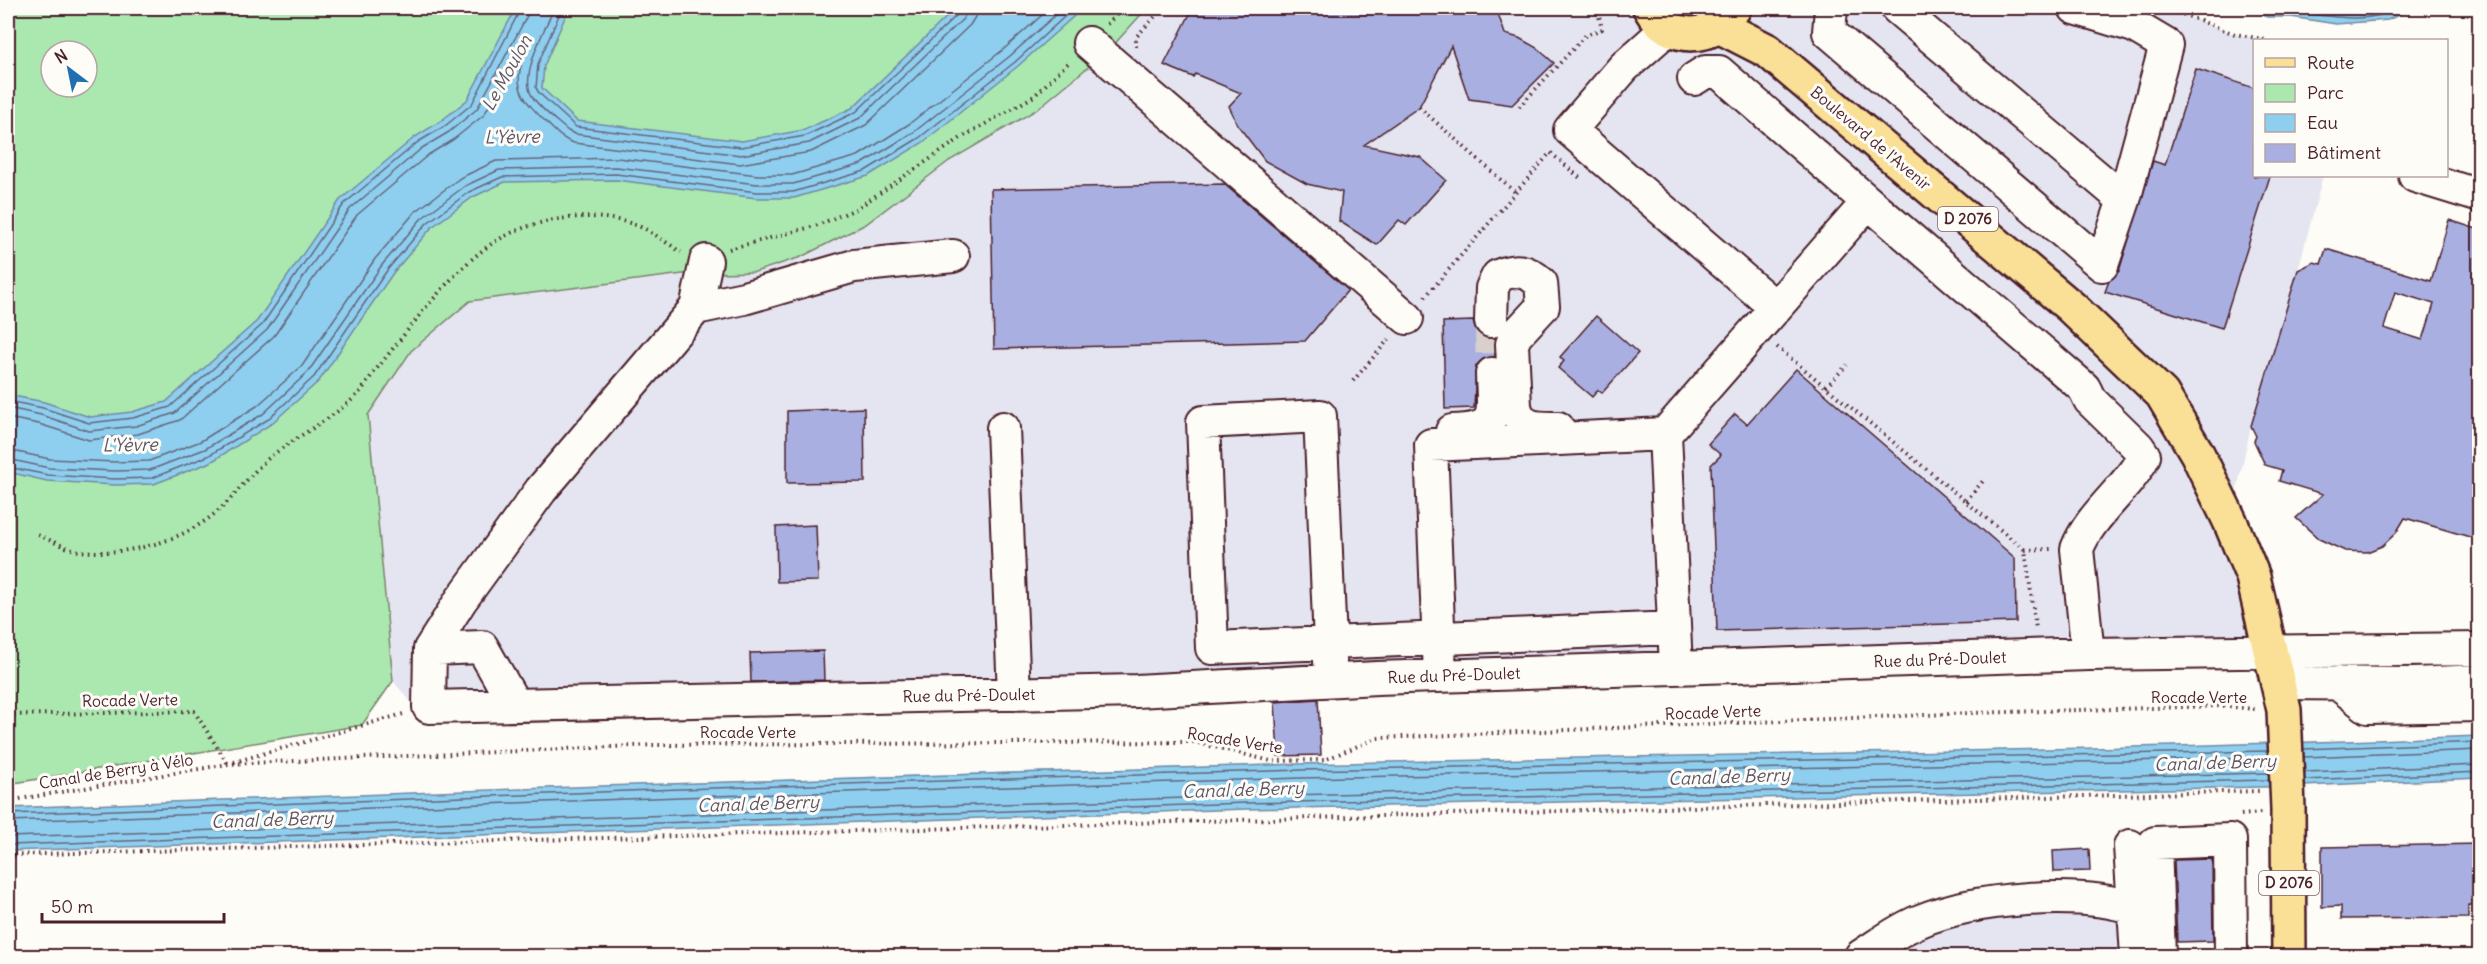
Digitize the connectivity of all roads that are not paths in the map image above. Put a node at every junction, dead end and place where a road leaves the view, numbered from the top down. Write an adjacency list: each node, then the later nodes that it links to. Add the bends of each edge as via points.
1 (1831, 8): 10 (street, via 1829,32 2102,265)
2 (1897, 8): 10 (street)
3 (2075, 8): 10 (street, via 2134,26 2166,45)
4 (1731, 14): 5 (main road, via 1699,34 1688,34); 34 (main road, Boulevard de l'Avenir / D 2076, via 1768,51 2071,307 2162,394 2197,453 2234,530 2253,578)
5 (1656, 15): 16 (street, via 1631,62 1570,130)
6 (1089, 43): 15 (street)
7 (1694, 80): 11 (street, via 1705,72 1719,72)
8 (2418, 177): 9 (street)
9 (2480, 196)
10 (2124, 200)
11 (1868, 202): 16 (street); 29 (street, via 2084,388 2090,400 2144,456 2136,473 2083,535 2077,549)
12 (952, 256): 14 (street, via 854,266)
13 (706, 261): 14 (street)
14 (696, 308): 27 (street, via 541,490)
15 (1407, 318)
16 (1765, 318): 20 (street)
17 (1491, 321): 21 (street, via 1492,288 1498,276 1520,270 1541,283 1542,306 1512,344 1517,416 1533,427 1575,427)
18 (1492, 374): 22 (street, via 1493,407 1487,424 1471,431 1424,434 1410,450 1415,475)
19 (1003, 428): 37 (street)
20 (1665, 434): 21 (street); 23 (street)
21 (1605, 437): 22 (street, via 1431,445)
22 (1433, 494): 24 (street)
23 (1673, 627): 24 (street); 30 (street)
24 (1439, 638): 25 (street); 31 (street)
25 (1330, 642): 26 (street); 26 (street, via 1320,416 1203,422); 32 (street)
26 (1212, 648): 36 (street)
27 (430, 649): 38 (street, via 482,647); 38 (street, Rue du Pré-Doulet, via 429,707)
28 (2480, 649): 34 (street, Rue du Pré-Doulet)
29 (2088, 654): 30 (street, Rue du Pré-Doulet); 34 (street, Rue du Pré-Doulet)
30 (1676, 668): 31 (street, Rue du Pré-Doulet)
31 (1440, 676): 32 (street, Rue du Pré-Doulet)
32 (1331, 681): 36 (street, Rue du Pré-Doulet)
33 (2480, 681): 35 (street, Rue du Pré-Doulet)
34 (2277, 682): 35 (street, Rue du Pré-Doulet); 46 (main road, D 2076, via 2288,800)
35 (2337, 684): 39 (street, via 2368,707)
36 (1214, 686): 37 (street, Rue du Pré-Doulet)
37 (1014, 694): 38 (street, Rue du Pré-Doulet)
38 (515, 705)
39 (2480, 705)
40 (2130, 846): 41 (street)
41 (2134, 908): 42 (street, via 2072,897 1977,906 1919,921); 43 (street)
42 (1861, 957)
43 (2137, 957)
44 (2159, 957): 45 (street, via 2155,843 2229,840)
45 (2231, 957)
46 (2289, 957)

